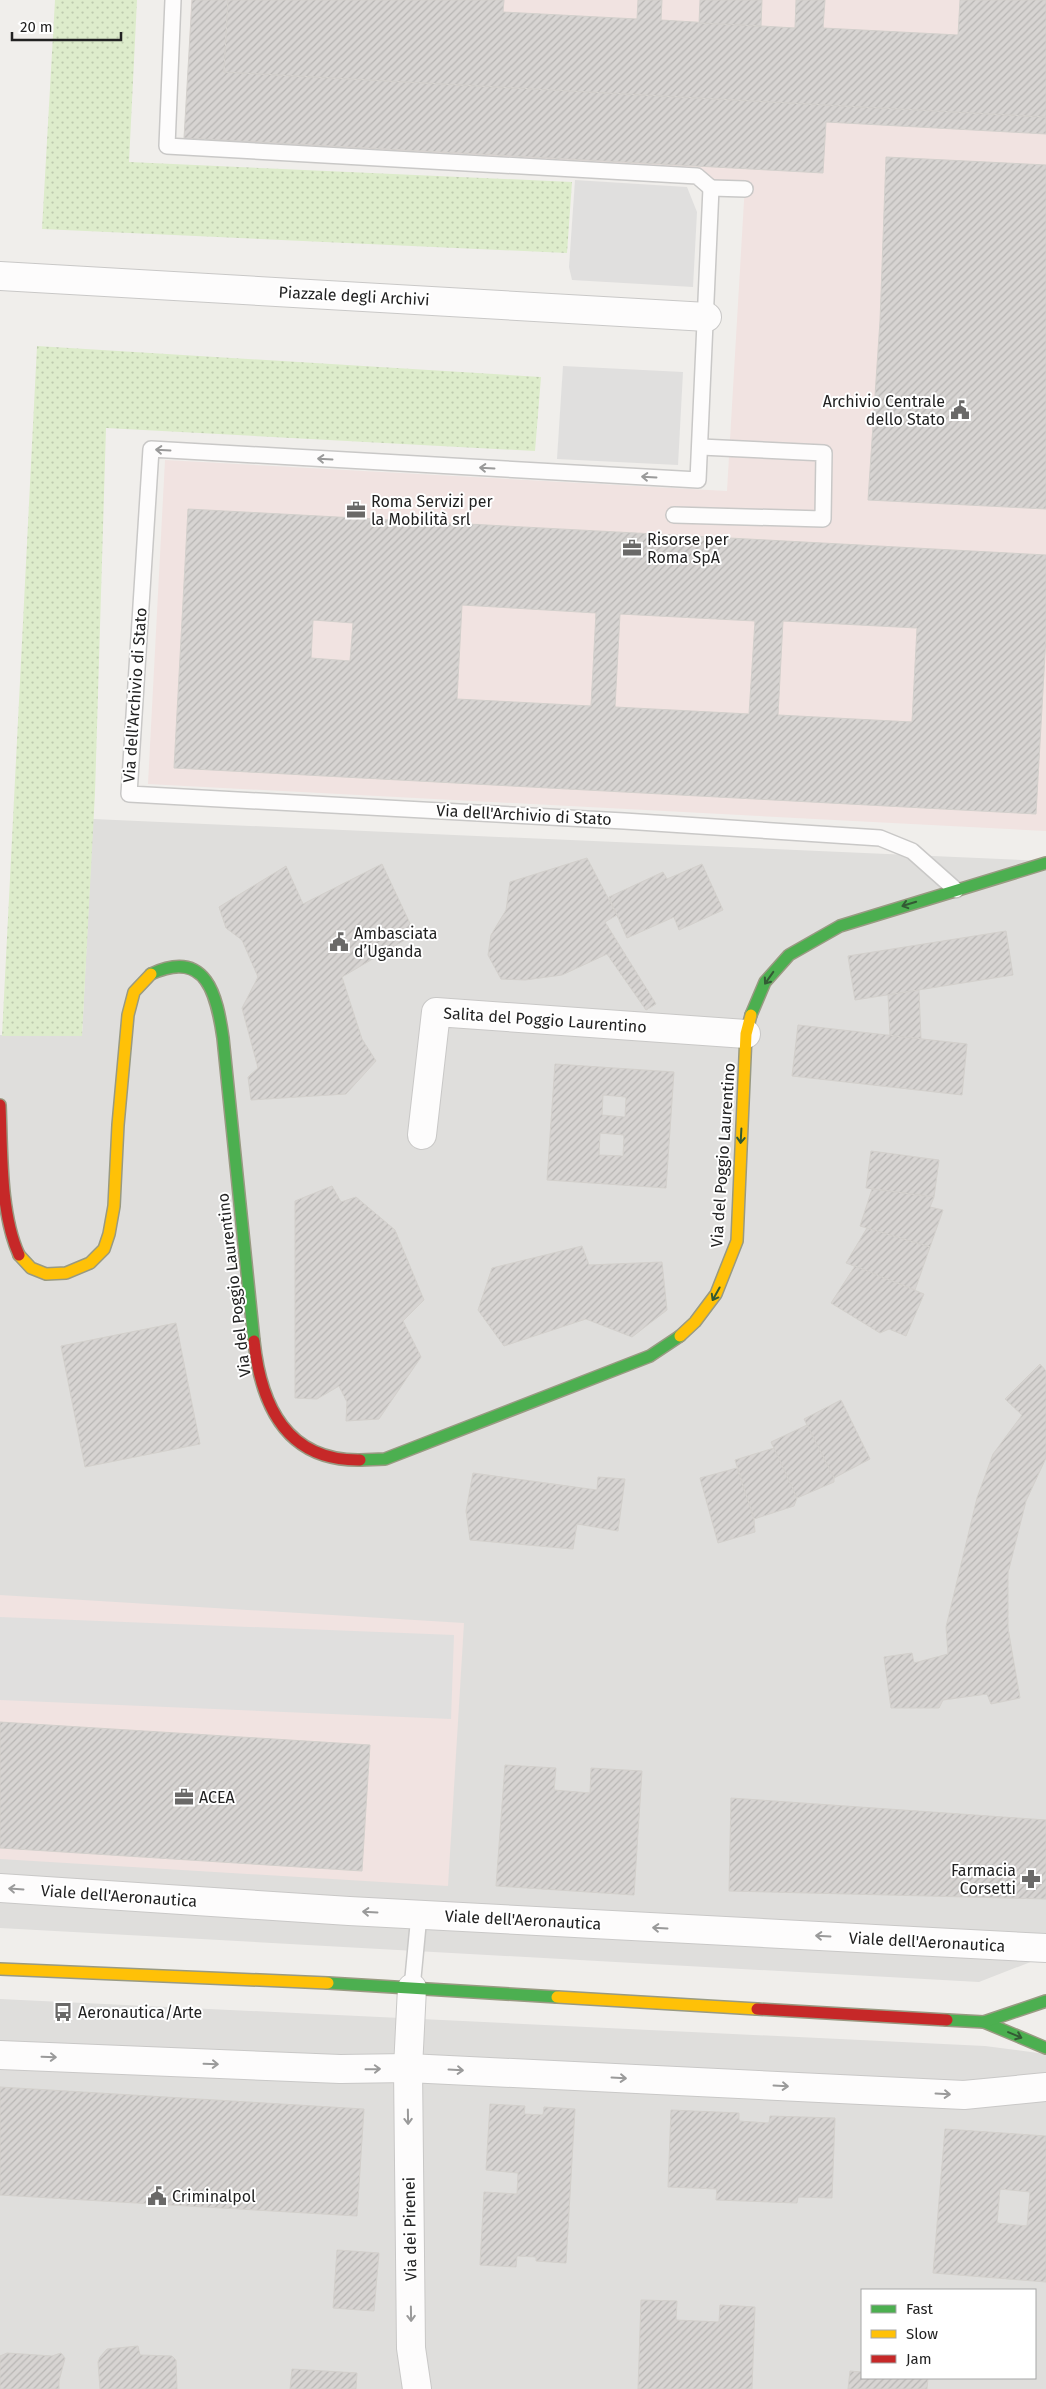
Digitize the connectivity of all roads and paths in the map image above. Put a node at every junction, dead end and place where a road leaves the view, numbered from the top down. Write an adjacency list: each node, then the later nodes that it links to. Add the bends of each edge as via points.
1 (173, 0): 2 (lane, via 167,146 697,176)
2 (711, 188): 3 (lane); 5 (lane)
3 (745, 189)
4 (0, 276): 5 (street, Piazzale degli Archivi)
5 (707, 317): 6 (lane)
6 (701, 447): 7 (lane, via 824,453 823,519); 9 (lane, Via dell'Archivio di Stato, one-way to 9, via 698,480 151,449 129,794 880,838 912,851)
7 (674, 516)
8 (1046, 863): 9 (street, Via del Poggio Laurentino)
9 (956, 890): 10 (street, Via del Poggio Laurentino, one-way to 10, via 840,926 798,949 765,982)
10 (746, 1034): 11 (street, Via del Poggio Laurentino, one-way to 11, via 736,1241 720,1289 697,1321 680,1337 650,1356 385,1459 350,1460 320,1455 296,1441 266,1398 257,1366 223,1038 216,999 207,980 186,967 170,966 145,979 135,990 130,1002 118,1101 112,1224 105,1246 94,1260 74,1272 53,1276 35,1270 21,1261 11,1242 6,1218); 12 (street, Salita del Poggio Laurentino, via 436,1012)
11 (0, 1104)
12 (422, 1135)
13 (0, 1888): 14 (street, Viale dell'Aeronautica, one-way to 13)
14 (419, 1915): 15 (street, Viale dell'Aeronautica, one-way to 14); 17 (lane)
15 (1046, 1948)
16 (0, 1969): 17 (street)
17 (412, 1988): 19 (street); 22 (street, Via dei Pirenei)
18 (1046, 2001): 19 (street)
19 (984, 2022): 20 (street, one-way to 20)
20 (1046, 2048)
21 (0, 2055): 22 (street, one-way to 22, via 340,2069)
22 (408, 2068): 23 (street, one-way to 23, via 964,2095); 24 (street, Via dei Pirenei, one-way to 24, via 411,2348)
23 (1046, 2088)
24 (417, 2389)

